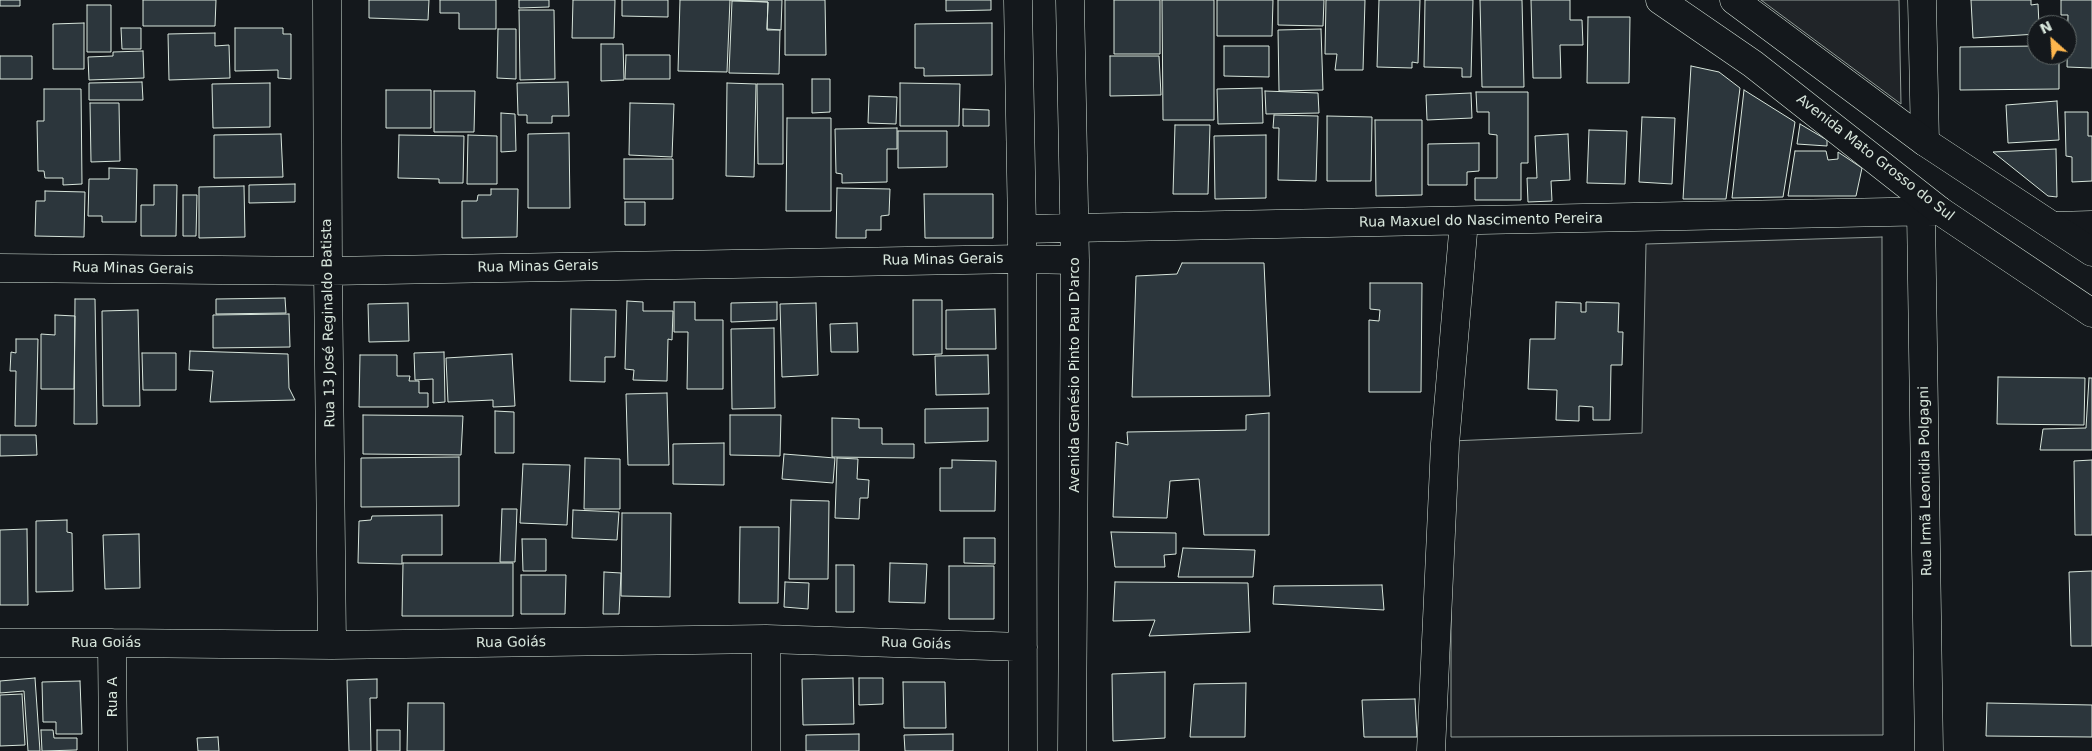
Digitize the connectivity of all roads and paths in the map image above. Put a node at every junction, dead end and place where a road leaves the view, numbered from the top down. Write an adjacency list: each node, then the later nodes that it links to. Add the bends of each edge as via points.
1 (327, 0): 18 (street, Rua 13 José Reginaldo Batista)
2 (1018, 0): 13 (street)
3 (1070, 0): 12 (street, Avenida Genésio Pinto Pau D'arco)
4 (1660, 0): 8 (street, Avenida Mato Grosso do Sul, via 1753,64)
5 (1734, 0): 7 (street)
6 (1922, 0): 7 (street)
7 (1925, 142): 10 (street)
8 (1931, 211): 9 (street, Rua Maxuel do Nascimento Pereira); 19 (street, Avenida Mato Grosso do Sul); 30 (street, Rua Irmã Leonidia Polgagni)
9 (1464, 221): 12 (street, Rua Maxuel do Nascimento Pereira); 29 (street, via 1445,444)
10 (2054, 226): 11 (street); 14 (street)
11 (2092, 226)
12 (1074, 228): 13 (street, Rua Maxuel do Nascimento Pereira); 16 (street, Avenida Genésio Pinto Pau D'arco)
13 (1022, 229): 15 (street)
14 (2092, 252)
15 (1022, 259): 16 (street, Rua Minas Gerais); 18 (street, Rua Minas Gerais); 24 (street)
16 (1076, 260): 28 (street, Avenida Genésio Pinto Pau D'arco)
17 (0, 268): 18 (street, Rua Minas Gerais)
18 (328, 271): 23 (street, Rua 13 José Reginaldo Batista)
19 (2092, 313)
20 (766, 639): 23 (street, Rua Goiás); 24 (street, Rua Goiás); 26 (street)
21 (112, 643): 22 (street, Rua Goiás); 23 (street, Rua Goiás); 25 (street, Rua A)
22 (0, 644)
23 (332, 646)
24 (1023, 647): 27 (street)
25 (113, 751)
26 (766, 751)
27 (1022, 751)
28 (1072, 751)
29 (1431, 751)
30 (1929, 751)

